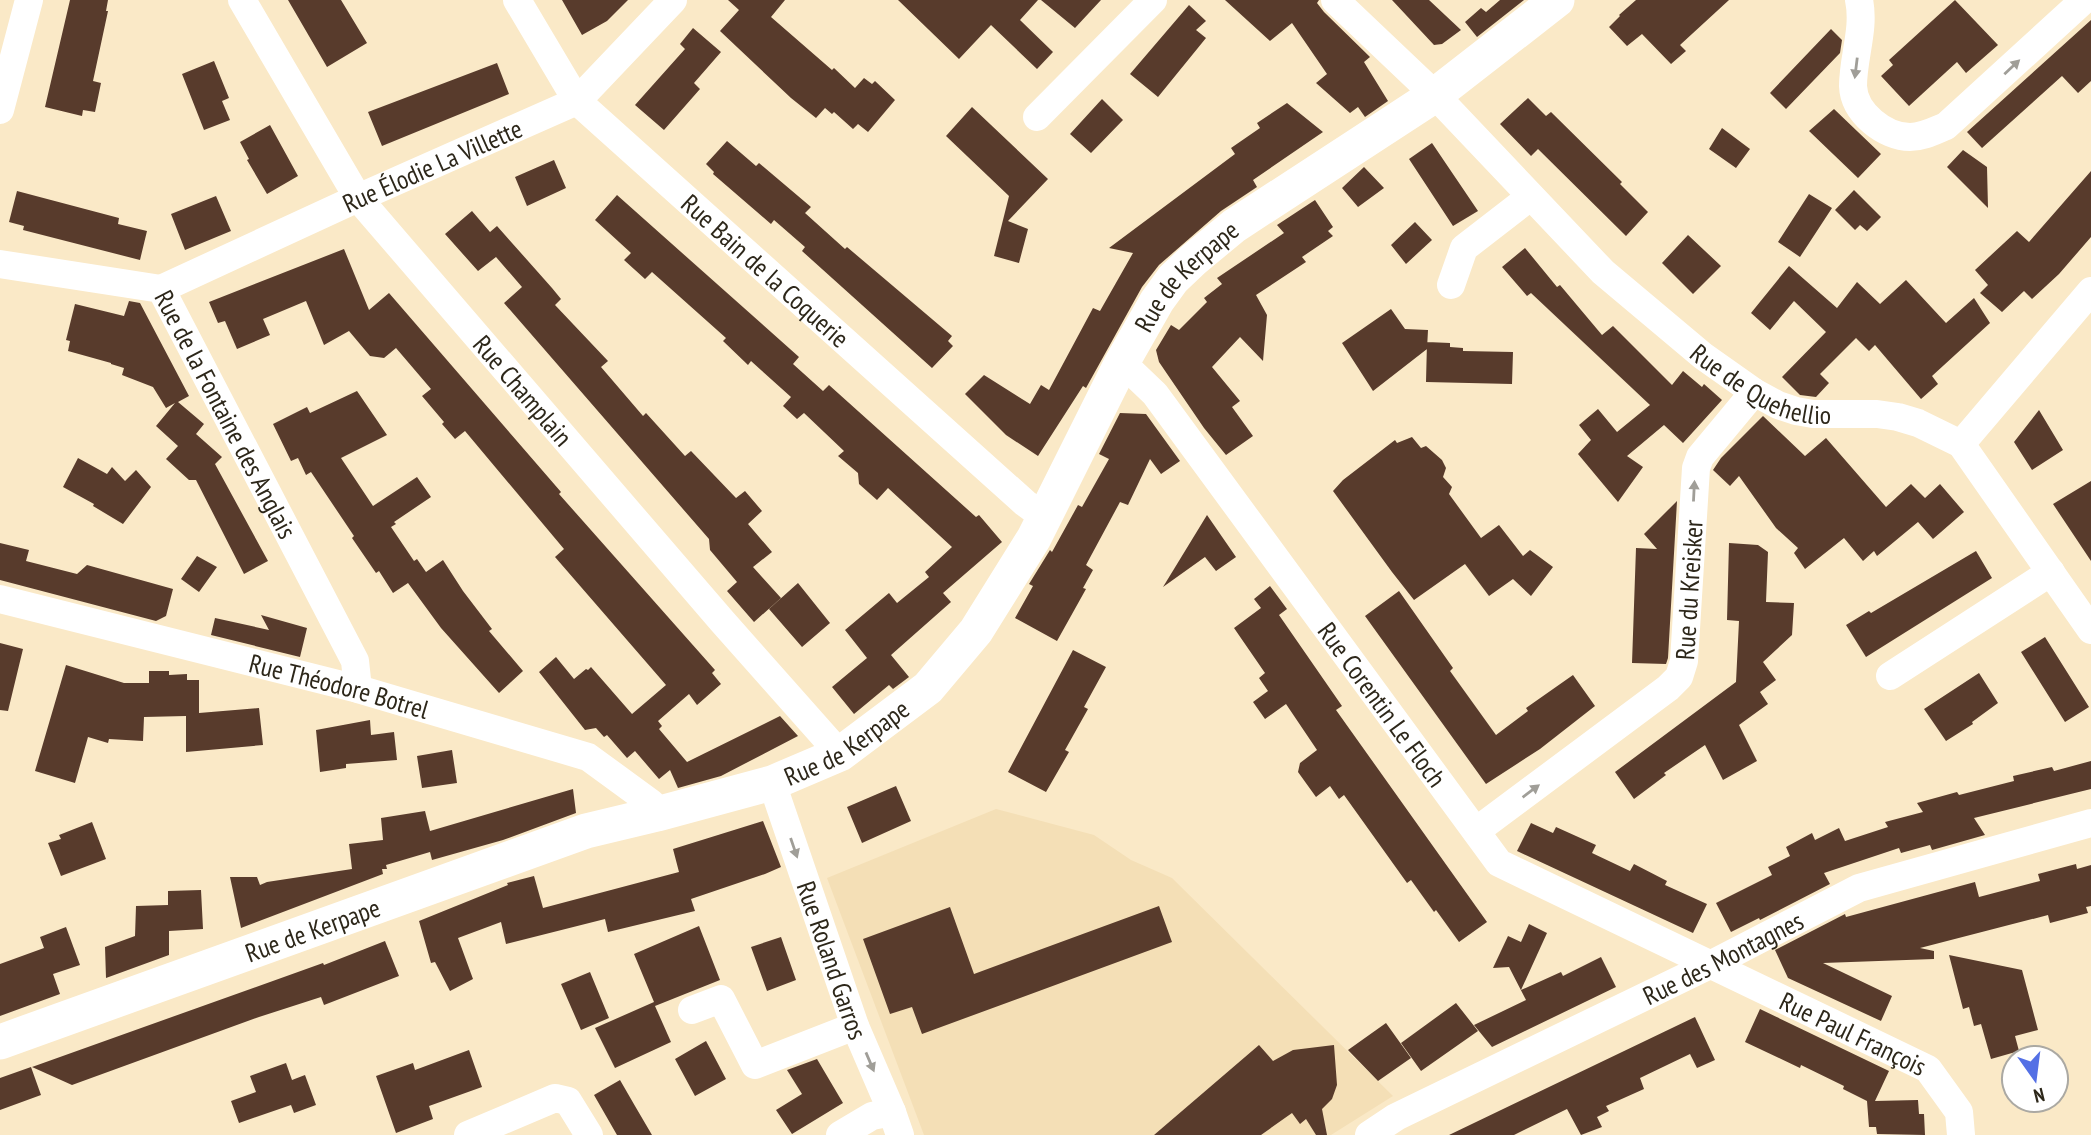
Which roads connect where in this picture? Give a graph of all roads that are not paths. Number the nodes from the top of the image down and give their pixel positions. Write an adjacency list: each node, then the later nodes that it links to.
1 (29, 0): 12 (street)
2 (242, 0): 15 (street, Rue Champlain)
3 (517, 0): 11 (street, Rue Bain de la Coquerie)
4 (673, 0): 11 (street, Rue Élodie La Villette)
5 (1153, 0): 13 (street)
6 (1335, 0): 10 (street, Rue de Quehellio)
7 (1557, 0): 10 (street, Rue de Kerpape)
8 (1859, 0): 9 (street, one-way to 9)
9 (2084, 0)
10 (1435, 95): 14 (street, Rue de Quehellio); 20 (street, Rue de Kerpape)
11 (577, 101): 15 (street, Rue Élodie La Villette); 23 (street, Rue Bain de la Coquerie)
12 (0, 110)
13 (1037, 117)
14 (1530, 197): 17 (street); 21 (street, Rue de Quehellio)
15 (358, 198): 18 (street, Rue Élodie La Villette); 29 (street, Rue Champlain)
16 (0, 264): 18 (street, Rue de la Fontaine des Anglais)
17 (1451, 285)
18 (161, 289): 28 (street, Rue de la Fontaine des Anglais)
19 (2091, 291): 22 (street)
20 (1120, 366): 23 (street, Rue de Kerpape); 33 (street, Rue Corentin Le Floch)
21 (1754, 392): 22 (street, Rue de Quehellio); 33 (street, Rue du Kreisker, one-way to 21)
22 (1961, 444): 24 (street, Rue de Quehellio)
23 (1044, 517): 29 (street, Rue de Kerpape)
24 (2051, 572): 26 (street, Rue de Quehellio); 27 (street)
25 (0, 599): 28 (street, Rue Théodore Botrel)
26 (2091, 630)
27 (1890, 676)
28 (358, 689): 31 (street, Rue Théodore Botrel)
29 (840, 754): 30 (street, Rue de Kerpape)
30 (772, 783): 31 (street, Rue de Kerpape); 36 (street, Rue Roland Garros, one-way to 36)
31 (657, 814): 37 (street, Rue de Kerpape)
32 (2091, 823): 34 (street, Rue des Montagnes)
33 (1476, 831): 34 (street, Rue Corentin Le Floch)
34 (1710, 965): 42 (street, Rue des Montagnes); 43 (street, Rue Paul François)
35 (692, 1010): 36 (street)
36 (855, 1026): 38 (street, Rue Roland Garros, one-way to 38)
37 (0, 1042)
38 (896, 1123): 41 (street)
39 (468, 1135): 40 (street)
40 (589, 1135)
41 (840, 1135)
42 (1369, 1135)
43 (1961, 1135)

